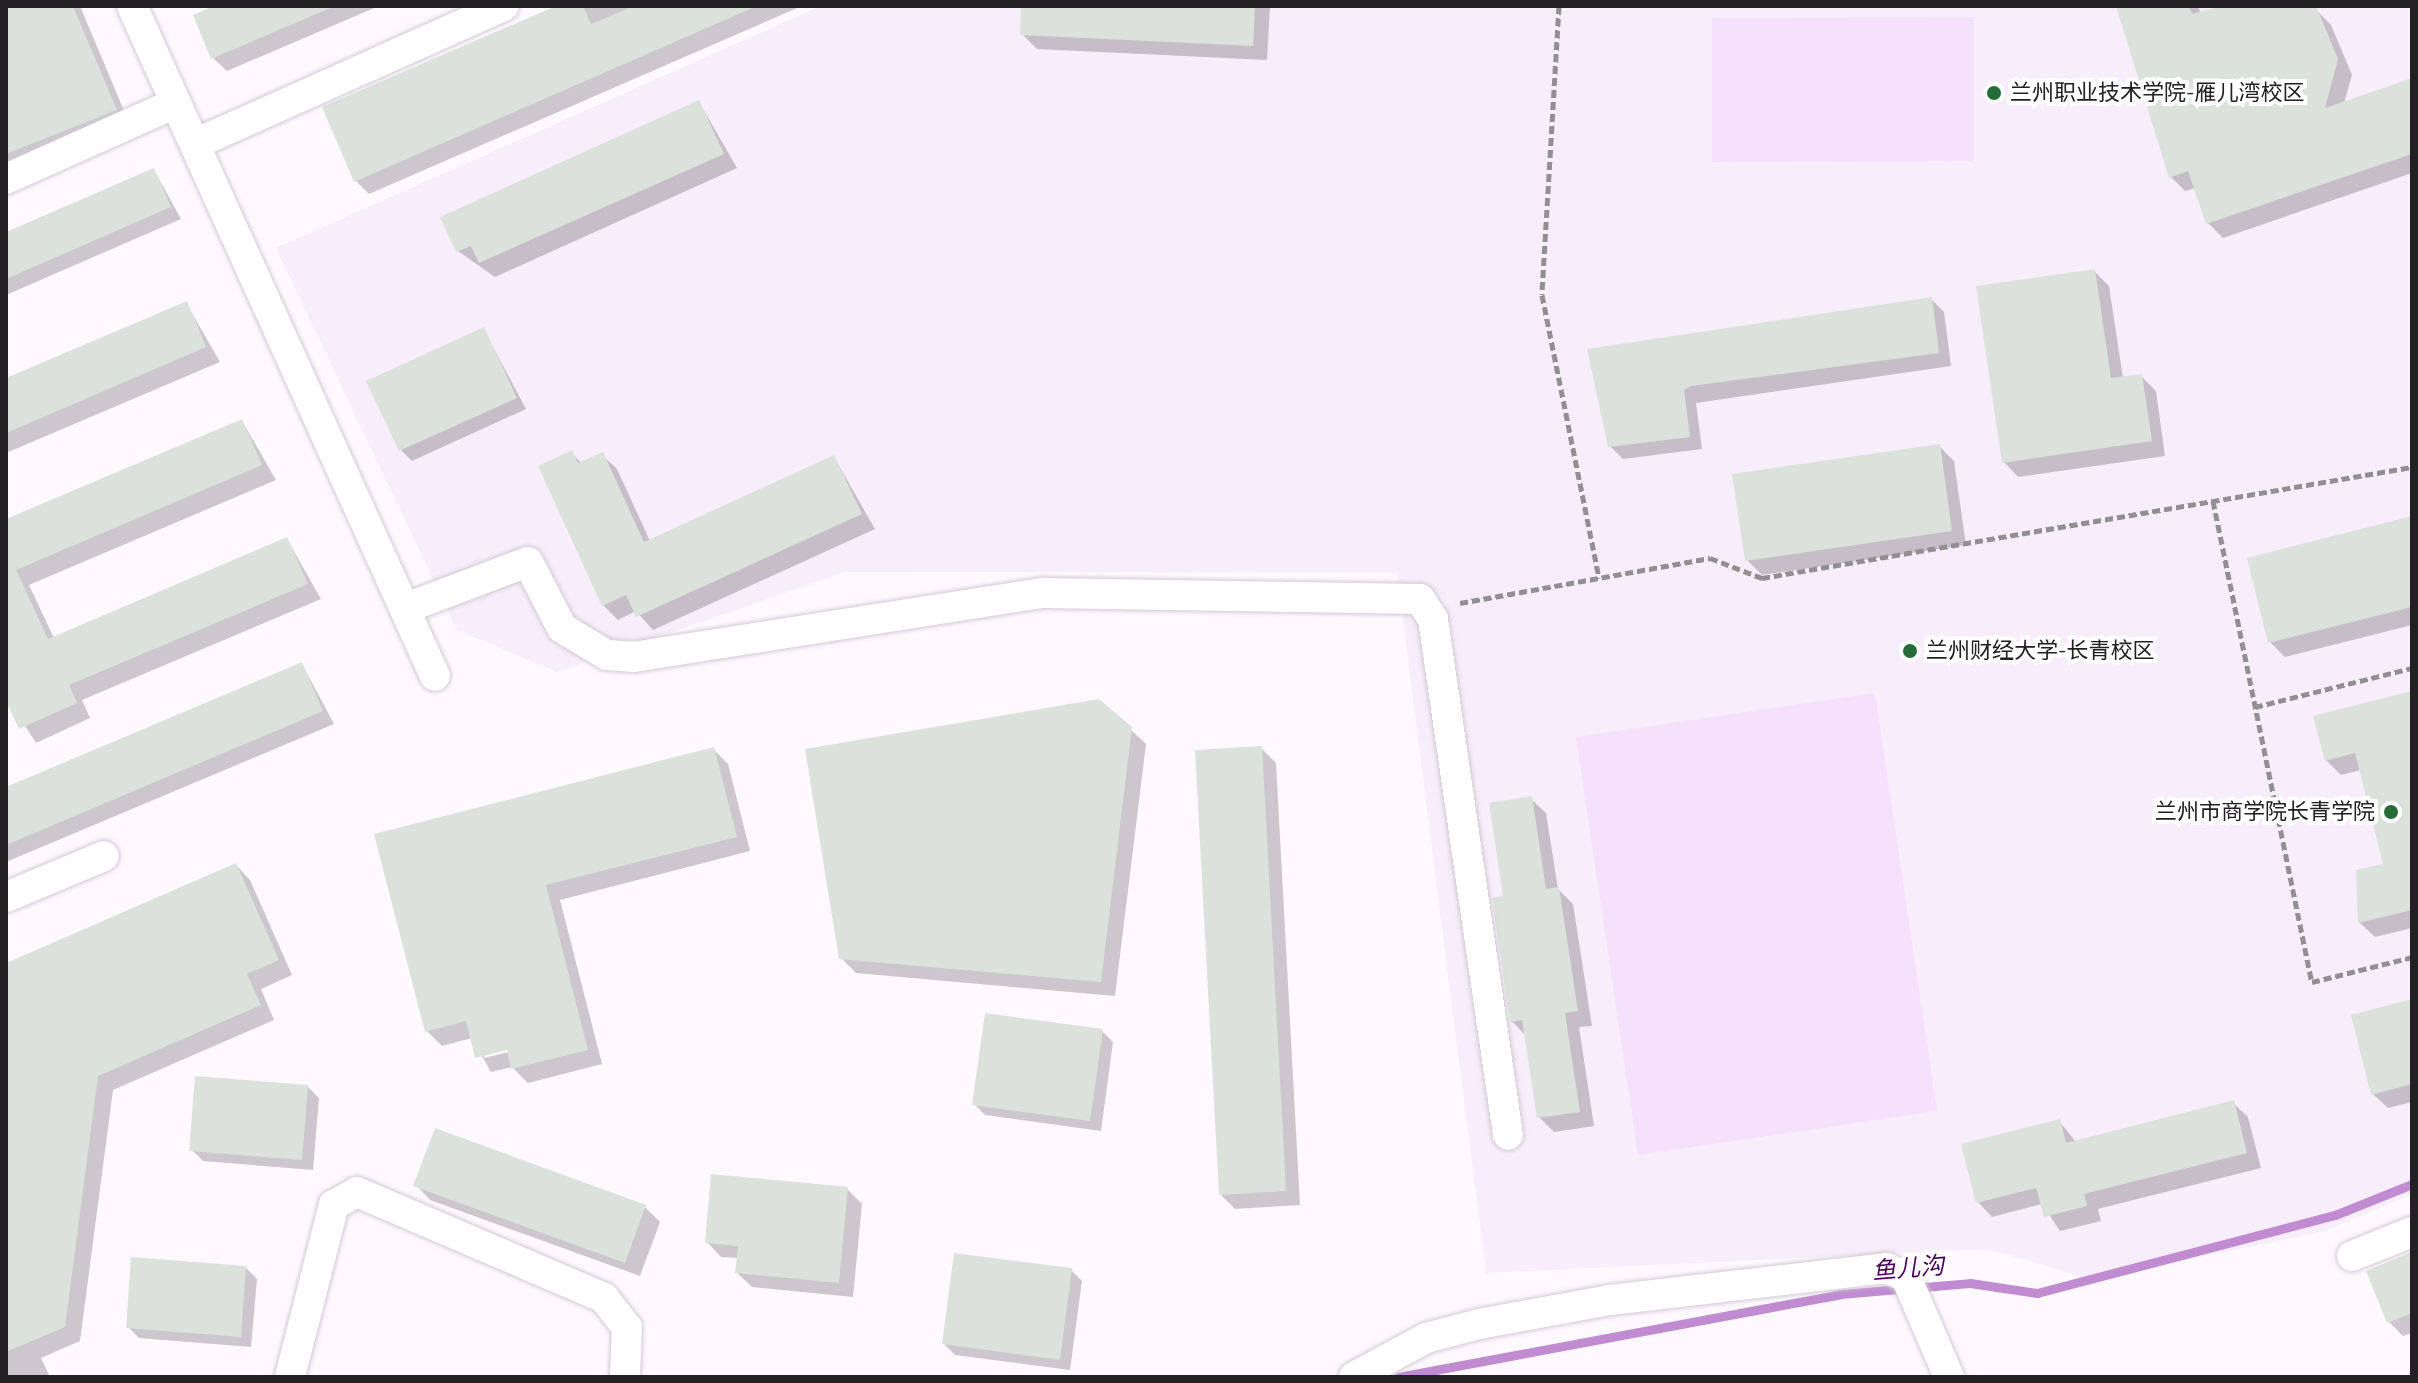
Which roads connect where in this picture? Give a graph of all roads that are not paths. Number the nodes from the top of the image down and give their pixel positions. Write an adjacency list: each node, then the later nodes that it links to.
1 (132, 6): 3 (street)
2 (504, 6): 4 (street)
3 (176, 103): 4 (street); 5 (street)
4 (195, 144): 6 (street)
5 (6, 179)
6 (406, 608): 7 (street); 10 (street)
7 (435, 676)
8 (104, 856): 9 (street)
9 (6, 897)
10 (1508, 1135)
11 (2412, 1232): 12 (street)
12 (2352, 1256)
13 (290, 1377): 14 (street)
14 (625, 1377)
15 (1354, 1377): 16 (street)
16 (1949, 1377)

